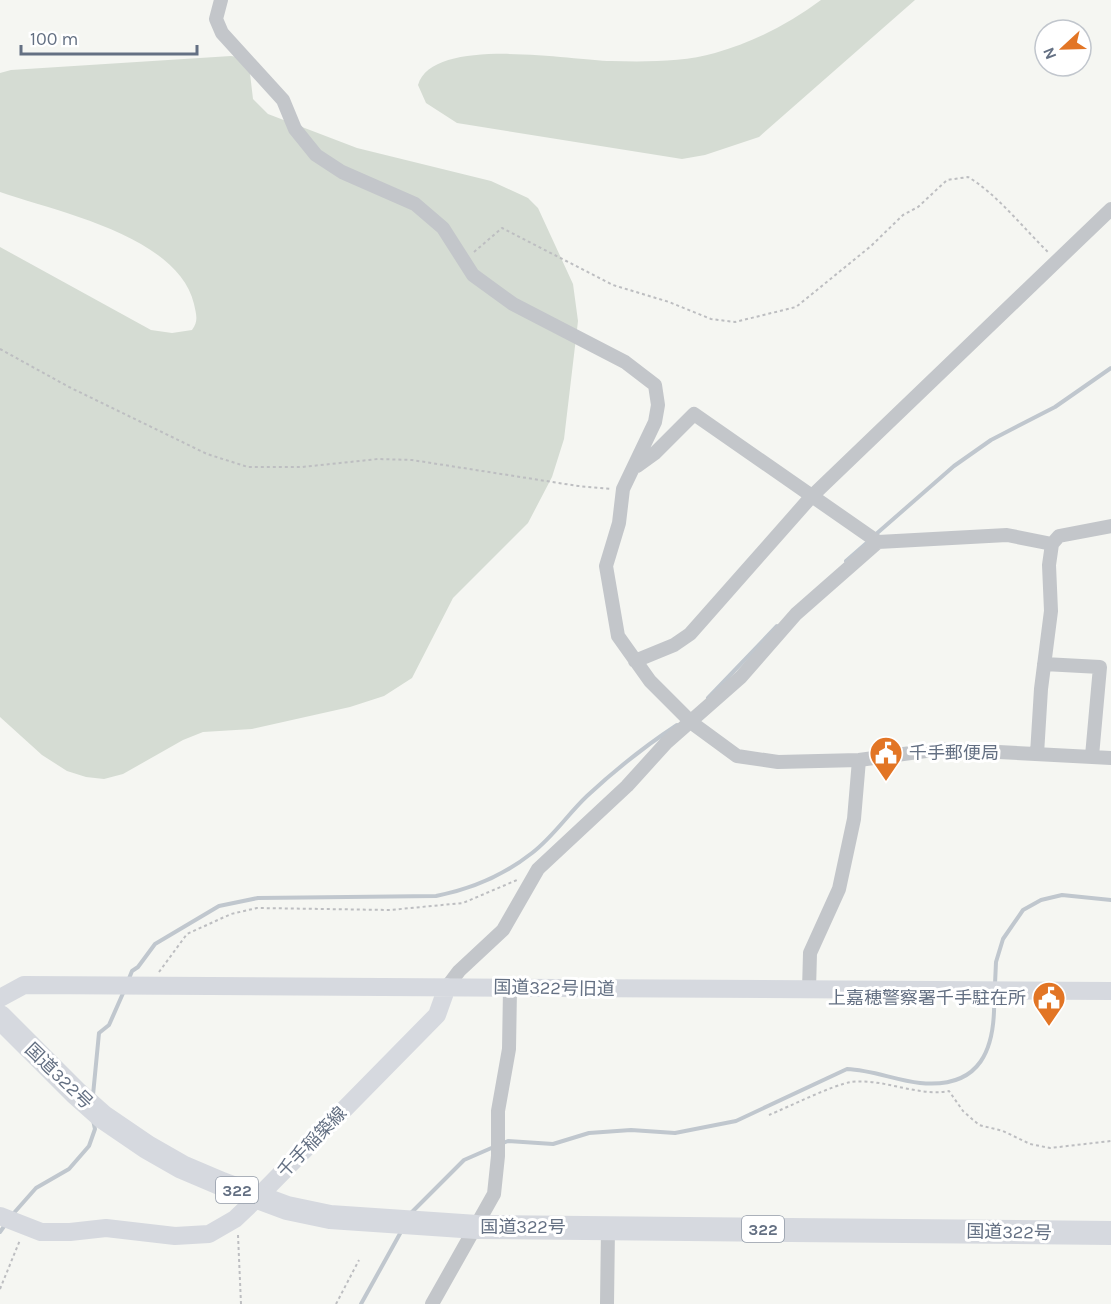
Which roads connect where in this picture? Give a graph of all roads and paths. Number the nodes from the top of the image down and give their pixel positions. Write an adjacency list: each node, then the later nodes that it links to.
1 (221, 0): 3 (street)
2 (1111, 209): 4 (street)
3 (465, 260): 4 (path); 6 (street)
4 (1057, 260): 8 (street)
5 (0, 349): 7 (path)
6 (636, 467): 7 (street); 8 (street)
7 (623, 489): 12 (street)
8 (811, 498): 10 (street); 12 (street)
9 (1111, 526): 11 (street)
10 (878, 542): 11 (street); 14 (street)
11 (1053, 544): 13 (street)
12 (635, 661): 14 (street)
13 (1044, 664): 15 (street); 16 (street)
14 (692, 723): 18 (street); 19 (street)
15 (1037, 754): 16 (street); 18 (street)
16 (1092, 756): 17 (street)
17 (1111, 758)
18 (859, 760): 23 (street)
19 (538, 869): 20 (path); 21 (street)
20 (155, 985): 21 (street, 国道322号旧道); 25 (street, 国道322号旧道)
21 (447, 987): 22 (street, 国道322号旧道); 29 (street, 千手稲築線)
22 (510, 988): 23 (street, 国道322号旧道); 33 (street)
23 (808, 990): 24 (street, 国道322号旧道)
24 (1111, 991)
25 (0, 998)
26 (0, 1017): 29 (highway, 国道322号 / 322)
27 (769, 1115): 28 (path)
28 (1111, 1141)
29 (257, 1198): 31 (street, 千手稲築線); 33 (highway, 国道322号 / 322)
30 (0, 1216): 32 (street, 千手稲築線)
31 (233, 1220): 32 (street, 千手稲築線); 38 (path)
32 (25, 1226): 37 (path)
33 (477, 1227): 34 (highway, 国道322号 / 322); 40 (street)
34 (608, 1228): 35 (highway, 国道322号 / 322); 41 (street)
35 (1111, 1233)
36 (359, 1260): 39 (path)
37 (0, 1289)
38 (241, 1304)
39 (336, 1304)
40 (432, 1304)
41 (607, 1304)

